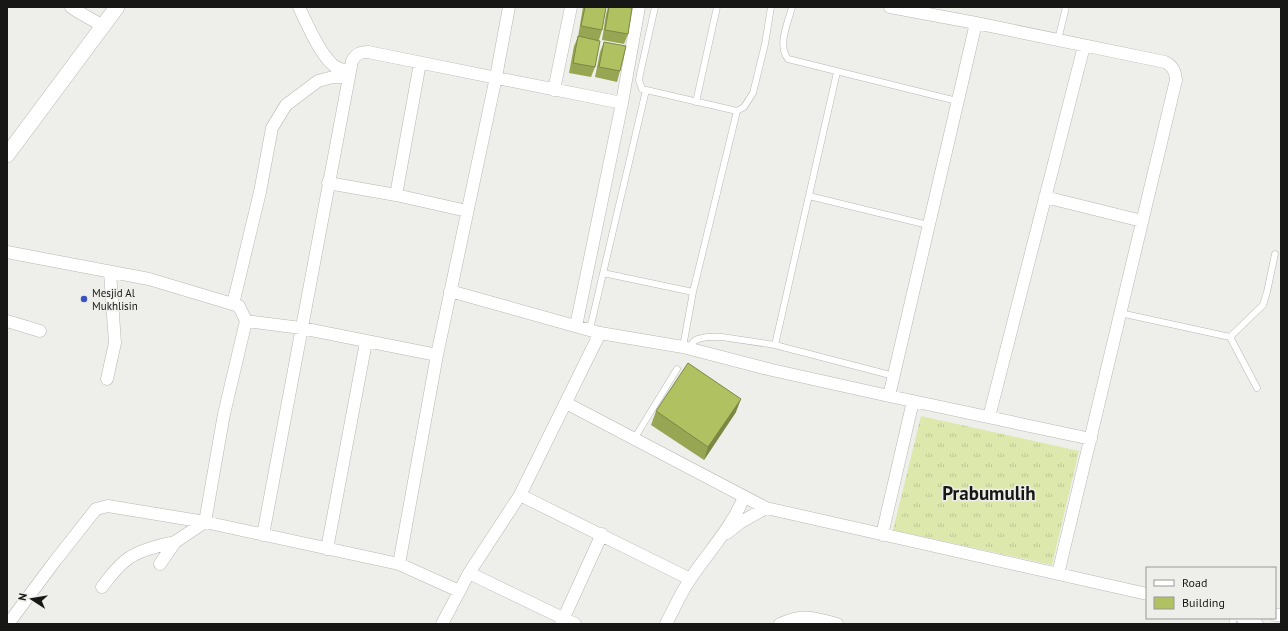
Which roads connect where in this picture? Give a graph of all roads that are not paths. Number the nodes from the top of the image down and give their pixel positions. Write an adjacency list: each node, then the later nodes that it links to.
1 (71, 7): 14 (street)
2 (117, 7): 14 (street)
3 (299, 7): 19 (street)
4 (509, 7): 20 (street)
5 (571, 7): 21 (street)
6 (639, 7): 25 (street)
7 (655, 7): 22 (lane)
8 (717, 7): 24 (lane)
9 (771, 7): 26 (lane)
10 (792, 7): 18 (lane)
11 (890, 7): 13 (street)
12 (1066, 7): 15 (lane)
13 (976, 22): 15 (street); 23 (street)
14 (103, 26): 27 (street)
15 (1058, 40): 16 (street)
16 (1084, 46): 31 (street); 33 (street)
17 (420, 63): 19 (street); 20 (street); 29 (street)
18 (837, 72): 23 (lane); 30 (lane)
19 (350, 74): 28 (street); 41 (street)
20 (496, 77): 21 (street); 32 (street)
21 (554, 90): 25 (street)
22 (646, 90): 24 (lane); 38 (lane)
23 (957, 101): 34 (street)
24 (696, 102): 26 (lane)
25 (622, 103): 45 (street)
26 (737, 111): 40 (lane)
27 (7, 155)
28 (328, 183): 29 (street); 46 (street)
29 (396, 195): 32 (street)
30 (809, 196): 34 (lane); 51 (lane)
31 (1045, 197): 33 (street); 61 (street)
32 (467, 211): 39 (street)
33 (1142, 221): 42 (street)
34 (928, 225): 55 (street)
35 (7, 252): 37 (street)
36 (1275, 254): 49 (lane)
37 (110, 272): 41 (street); 56 (street)
38 (603, 273): 40 (lane); 48 (lane)
39 (450, 291): 45 (street); 53 (street)
40 (693, 292): 52 (lane)
41 (233, 304): 44 (street)
42 (1120, 314): 49 (lane); 63 (street)
43 (7, 321): 47 (street)
44 (246, 321): 46 (street); 67 (street)
45 (576, 326): 48 (street)
46 (301, 328): 50 (street); 70 (street)
47 (40, 331)
48 (595, 331): 52 (street); 60 (street)
49 (1230, 337): 57 (lane)
50 (366, 342): 53 (street); 73 (street)
51 (775, 345): 52 (lane); 55 (lane)
52 (686, 348): 58 (street)
53 (437, 355): 75 (street)
54 (676, 369): 62 (lane)
55 (894, 376): 58 (street)
56 (107, 379)
57 (1257, 388)
58 (889, 396): 59 (street)
59 (913, 401): 61 (street); 69 (street)
60 (566, 403): 62 (street); 64 (street)
61 (989, 417): 63 (street)
62 (634, 439): 65 (street)
63 (1091, 439): 77 (street)
64 (520, 495): 68 (street); 76 (street)
65 (744, 497): 66 (street); 71 (street)
66 (766, 508): 69 (street); 71 (street)
67 (205, 522): 70 (street); 72 (street); 84 (street)
68 (602, 534): 78 (street); 83 (street)
69 (882, 535): 77 (street)
70 (264, 536): 73 (street)
71 (720, 538): 78 (street)
72 (175, 542): 74 (street); 79 (street)
73 (327, 549): 75 (street)
74 (160, 564)
75 (399, 564): 80 (street)
76 (469, 573): 80 (street); 83 (street)
77 (1058, 574): 81 (street)
78 (690, 579): 86 (street)
79 (102, 587)
80 (459, 591): 85 (street)
81 (1146, 594)
82 (1243, 619): 89 (street)
83 (567, 622)
84 (8, 624)
85 (442, 624)
86 (666, 624)
87 (780, 624): 88 (street)
88 (838, 624)
89 (1257, 624)

